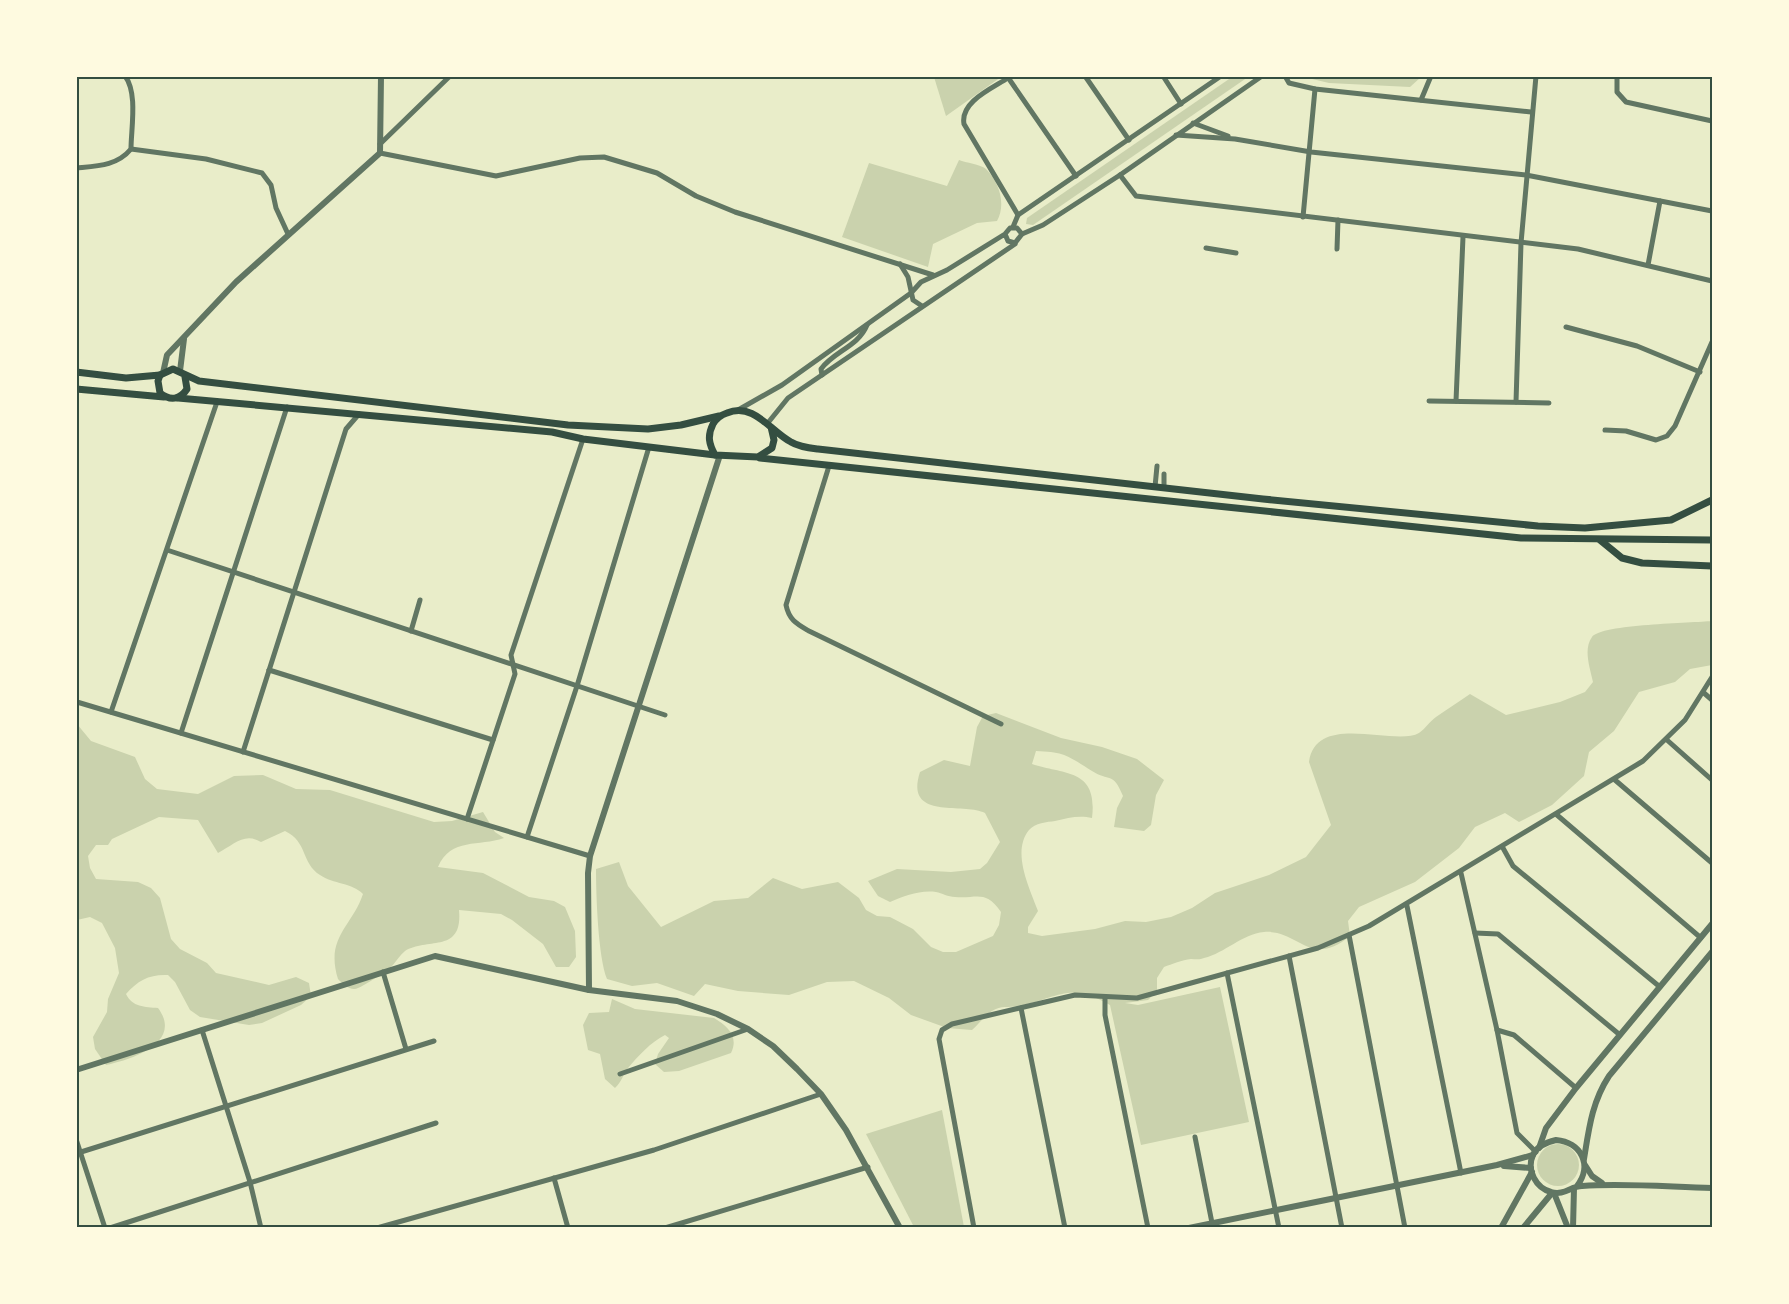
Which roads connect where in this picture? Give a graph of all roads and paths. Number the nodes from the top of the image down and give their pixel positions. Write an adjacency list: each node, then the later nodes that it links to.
1 (125, 76): 23 (street)
2 (381, 76): 22 (street)
3 (450, 76): 22 (street)
4 (1085, 76): 21 (street)
5 (1163, 76): 15 (street)
6 (1221, 76): 15 (street)
7 (1262, 76): 18 (street)
8 (1286, 76): 13 (street)
9 (1431, 76): 14 (street)
10 (1536, 76): 16 (street)
11 (1617, 76): 17 (street)
12 (1007, 77): 29 (street); 32 (street)
13 (1315, 89): 14 (street); 24 (street)
14 (1421, 100): 16 (street)
15 (1181, 104): 21 (street)
16 (1531, 111): 28 (street)
17 (1713, 121)
18 (1193, 123): 19 (street); 20 (street)
19 (1176, 135): 20 (street); 27 (street)
20 (1235, 139): 24 (street)
21 (1129, 140): 29 (street)
22 (380, 144): 25 (street)
23 (131, 149): 26 (street); 36 (street)
24 (1311, 152): 28 (street); 33 (street)
25 (380, 153): 36 (street); 45 (street)
26 (76, 168)
27 (1120, 175): 33 (street); 38 (street)
28 (1526, 175): 30 (street); 41 (street)
29 (1076, 176): 32 (street)
30 (1660, 201): 31 (street); 46 (street)
31 (1713, 211)
32 (1018, 215): 35 (street)
33 (1303, 217): 34 (street)
34 (1338, 220): 39 (street); 43 (street)
35 (1013, 227): 37 (street); 38 (street)
36 (288, 234): 53 (street)
37 (1005, 234): 40 (street); 47 (street)
38 (1022, 234): 40 (street)
39 (1463, 237): 41 (street); 64 (street)
40 (1015, 243): 50 (street)
41 (1521, 243): 46 (street); 66 (street)
42 (1206, 248): 44 (street)
43 (1336, 249)
44 (1236, 253)
45 (900, 264): 47 (street); 49 (street)
46 (1648, 265): 48 (street)
47 (933, 275): 49 (street)
48 (1713, 281)
49 (910, 292): 50 (street); 51 (street)
50 (922, 306): 59 (street)
51 (867, 324): 59 (street); 69 (street)
52 (1566, 327): 56 (street)
53 (183, 339): 57 (street); 58 (street)
54 (1713, 342): 56 (street)
55 (76, 372): 57 (main road)
56 (1700, 372): 73 (street)
57 (161, 374): 58 (main road); 61 (main road)
58 (183, 374): 62 (main road); 71 (main road)
59 (822, 375): 72 (street)
60 (76, 388): 61 (main road)
61 (165, 397): 62 (main road)
62 (178, 398): 65 (main road)
63 (1429, 401): 64 (street)
64 (1456, 401): 66 (street)
65 (217, 402): 68 (main road); 86 (street)
66 (1516, 402): 67 (street)
67 (1549, 403)
68 (287, 407): 70 (main road); 88 (street)
69 (738, 410): 71 (main road); 72 (main road)
70 (359, 414): 74 (main road); 89 (street)
71 (722, 415): 76 (main road)
72 (769, 425): 77 (main road); 81 (main road)
73 (1605, 430)
74 (583, 439): 75 (main road); 92 (street)
75 (649, 447): 76 (main road); 95 (street)
76 (717, 455): 77 (main road); 99 (street)
77 (758, 457): 78 (main road)
78 (830, 466): 84 (main road); 102 (street)
79 (1157, 466): 81 (street)
80 (1164, 474): 82 (street)
81 (1155, 487): 82 (main road)
82 (1164, 488): 83 (main road)
83 (1713, 500)
84 (1600, 540): 85 (main road); 87 (main road)
85 (1713, 540)
86 (166, 549): 88 (street); 100 (street)
87 (1713, 566)
88 (234, 572): 89 (street); 103 (street)
89 (294, 592): 91 (street); 93 (street)
90 (420, 600): 91 (street)
91 (411, 631): 92 (street)
92 (513, 664): 95 (street); 104 (street)
93 (269, 670): 104 (street); 106 (street)
94 (1713, 677): 96 (street)
95 (577, 686): 99 (street); 111 (street)
96 (1704, 693): 97 (street); 105 (street)
97 (1713, 700)
98 (77, 702): 100 (street)
99 (639, 706): 101 (street); 113 (street)
100 (111, 712): 103 (street)
101 (665, 715)
102 (1001, 724)
103 (181, 733): 106 (street)
104 (493, 740): 110 (street)
105 (1667, 740): 107 (street); 108 (street)
106 (243, 752): 110 (street)
107 (1615, 780): 109 (street); 114 (street)
108 (1713, 780)
109 (1557, 815): 112 (street); 120 (street)
110 (467, 819): 111 (street)
111 (527, 837): 113 (street)
112 (1503, 848): 115 (street); 125 (street)
113 (590, 856): 126 (street)
114 (1713, 863)
115 (1461, 873): 116 (street); 118 (street)
116 (1407, 906): 119 (street); 149 (street)
117 (1713, 924): 120 (street)
118 (1475, 933): 131 (street); 132 (street)
119 (1349, 935): 122 (street); 153 (street)
120 (1701, 938): 125 (street)
121 (1713, 952): 145 (street)
122 (1289, 956): 124 (street); 157 (street)
123 (383, 972): 126 (street); 130 (street); 134 (street)
124 (1227, 973): 127 (street); 158 (street)
125 (1660, 987): 132 (street)
126 (589, 990): 129 (street)
127 (1105, 997): 128 (street); 169 (street)
128 (1021, 1008): 167 (street); 168 (street)
129 (748, 1029): 136 (street); 138 (street)
130 (202, 1030): 135 (street); 139 (street)
131 (1497, 1030): 137 (street); 144 (street)
132 (1620, 1035): 137 (street)
133 (434, 1041): 134 (street)
134 (406, 1049): 139 (street)
135 (76, 1070)
136 (621, 1074)
137 (1576, 1088): 144 (street)
138 (821, 1094): 147 (street); 150 (street)
139 (226, 1105): 143 (street); 151 (street)
140 (436, 1123): 151 (street)
141 (1195, 1137): 159 (street)
142 (76, 1139): 143 (street)
143 (81, 1152): 160 (street)
144 (1536, 1152): 145 (street); 146 (street); 148 (street)
145 (1585, 1162): 152 (street); 154 (street)
146 (1497, 1166): 148 (street); 149 (street)
147 (868, 1167): 165 (street); 166 (street)
148 (1532, 1170): 156 (street); 174 (street)
149 (1461, 1173): 153 (street)
150 (554, 1178): 163 (street); 164 (street)
151 (250, 1182): 161 (street); 162 (street)
152 (1606, 1184): 154 (street); 155 (street)
153 (1397, 1186): 157 (street); 173 (street)
154 (1576, 1187): 156 (street); 177 (street)
155 (1713, 1188)
156 (1553, 1193): 175 (street); 176 (street)
157 (1337, 1198): 158 (street); 172 (street)
158 (1275, 1210): 159 (street); 171 (street)
159 (1213, 1225): 170 (street)
160 (105, 1227)
161 (110, 1227)
162 (261, 1227)
163 (377, 1227)
164 (568, 1227)
165 (664, 1227)
166 (900, 1227)
167 (974, 1227)
168 (1065, 1227)
169 (1148, 1227)
170 (1189, 1227)
171 (1279, 1227)
172 (1342, 1227)
173 (1405, 1227)
174 (1501, 1227)
175 (1523, 1227)
176 (1568, 1227)
177 (1573, 1227)

